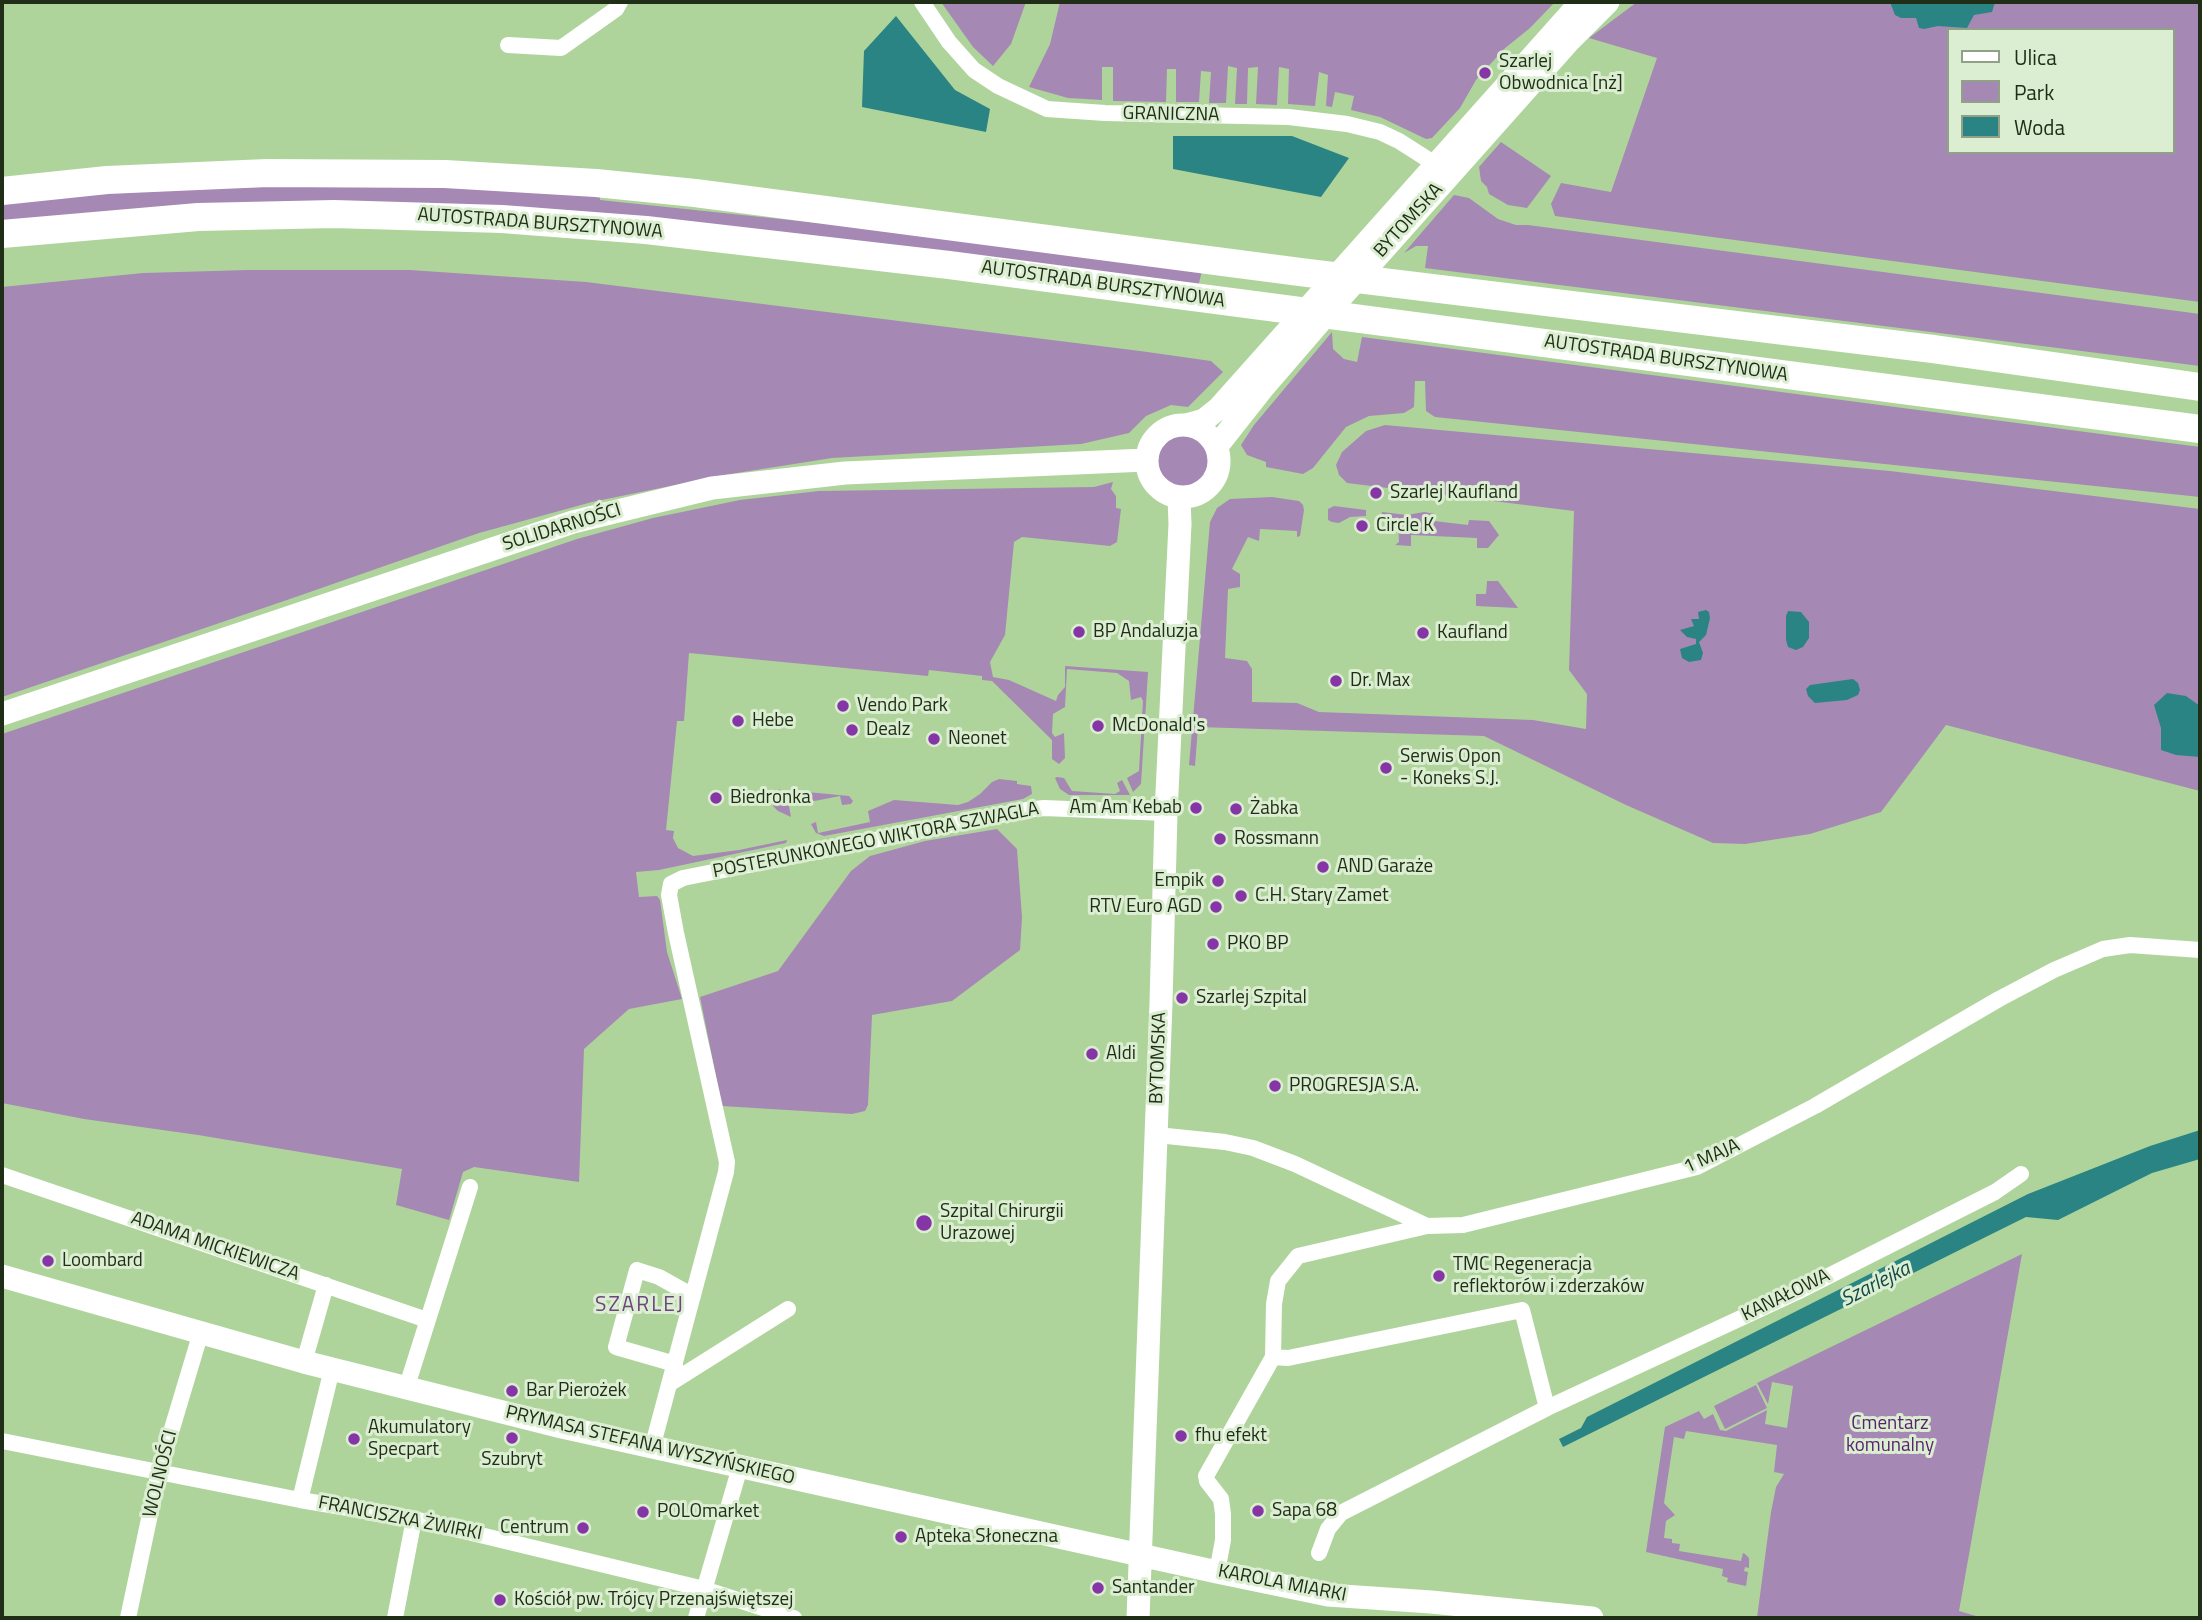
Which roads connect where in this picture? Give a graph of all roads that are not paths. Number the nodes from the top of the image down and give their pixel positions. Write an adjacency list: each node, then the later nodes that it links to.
1 (620, 2): 5 (street)
2 (922, 2): 6 (street, GRANICZNA)
3 (1581, 2): 6 (street, BYTOMSKA)
4 (1608, 2): 6 (street, BYTOMSKA)
5 (508, 45)
6 (1443, 169): 10 (street, BYTOMSKA); 12 (street, BYTOMSKA)
7 (2, 191): 9 (highway, AUTOSTRADA BURSZTYNOWA)
8 (2, 234): 11 (highway, AUTOSTRADA BURSZTYNOWA)
9 (2200, 387)
10 (1186, 425): 12 (street); 13 (street)
11 (2200, 429)
12 (1217, 446): 14 (street)
13 (1146, 460): 14 (street); 15 (street, SOLIDARNOŚCI)
14 (1179, 498): 16 (street, BYTOMSKA)
15 (2, 714)
16 (1166, 813): 18 (street, BYTOMSKA); 25 (street, POSTERUNKOWEGO WIKTORA SZWAGLA)
17 (2200, 950): 22 (street, 1 MAJA)
18 (1157, 1136): 22 (street, 1 MAJA); 43 (street, BYTOMSKA)
19 (2021, 1174): 35 (street, KANAŁOWA)
20 (2, 1175): 24 (street, ADAMA MICKIEWICZA)
21 (470, 1187): 27 (street)
22 (1427, 1226): 29 (street)
23 (2, 1276): 28 (street, PRYMASA STEFANA WYSZYŃSKIEGO)
24 (326, 1285): 27 (street, ADAMA MICKIEWICZA); 30 (street)
25 (693, 1296): 31 (street); 31 (street)
26 (788, 1309): 33 (street)
27 (428, 1320): 34 (street)
28 (201, 1332): 30 (street, PRYMASA STEFANA WYSZYŃSKIEGO); 39 (street, WOLNOŚCI)
29 (1273, 1357): 35 (street); 44 (street)
30 (303, 1362): 32 (street, PRYMASA STEFANA WYSZYŃSKIEGO)
31 (675, 1364): 33 (street)
32 (332, 1369): 34 (street, PRYMASA STEFANA WYSZYŃSKIEGO); 40 (street)
33 (669, 1384): 37 (street)
34 (406, 1388): 37 (street, PRYMASA STEFANA WYSZYŃSKIEGO)
35 (1547, 1408): 42 (street, KANAŁOWA)
36 (2, 1441): 39 (street, FRANCISZKA ŻWIRKI)
37 (652, 1448): 38 (street, PRYMASA STEFANA WYSZYŃSKIEGO)
38 (740, 1468): 43 (street, PRYMASA STEFANA WYSZYŃSKIEGO); 45 (street)
39 (159, 1472): 40 (street, FRANCISZKA ŻWIRKI); 46 (street, WOLNOŚCI)
40 (300, 1500): 41 (street, FRANCISZKA ŻWIRKI)
41 (414, 1519): 45 (street, FRANCISZKA ŻWIRKI); 47 (street)
42 (1319, 1553)
43 (1140, 1555): 44 (street, KAROLA MIARKI); 50 (street, BYTOMSKA)
44 (1217, 1572): 51 (street, KAROLA MIARKI)
45 (704, 1589): 48 (street); 49 (street, FRANCISZKA ŻWIRKI)
46 (128, 1618)
47 (395, 1618)
48 (696, 1618)
49 (794, 1618)
50 (1138, 1618)
51 (1592, 1618)

